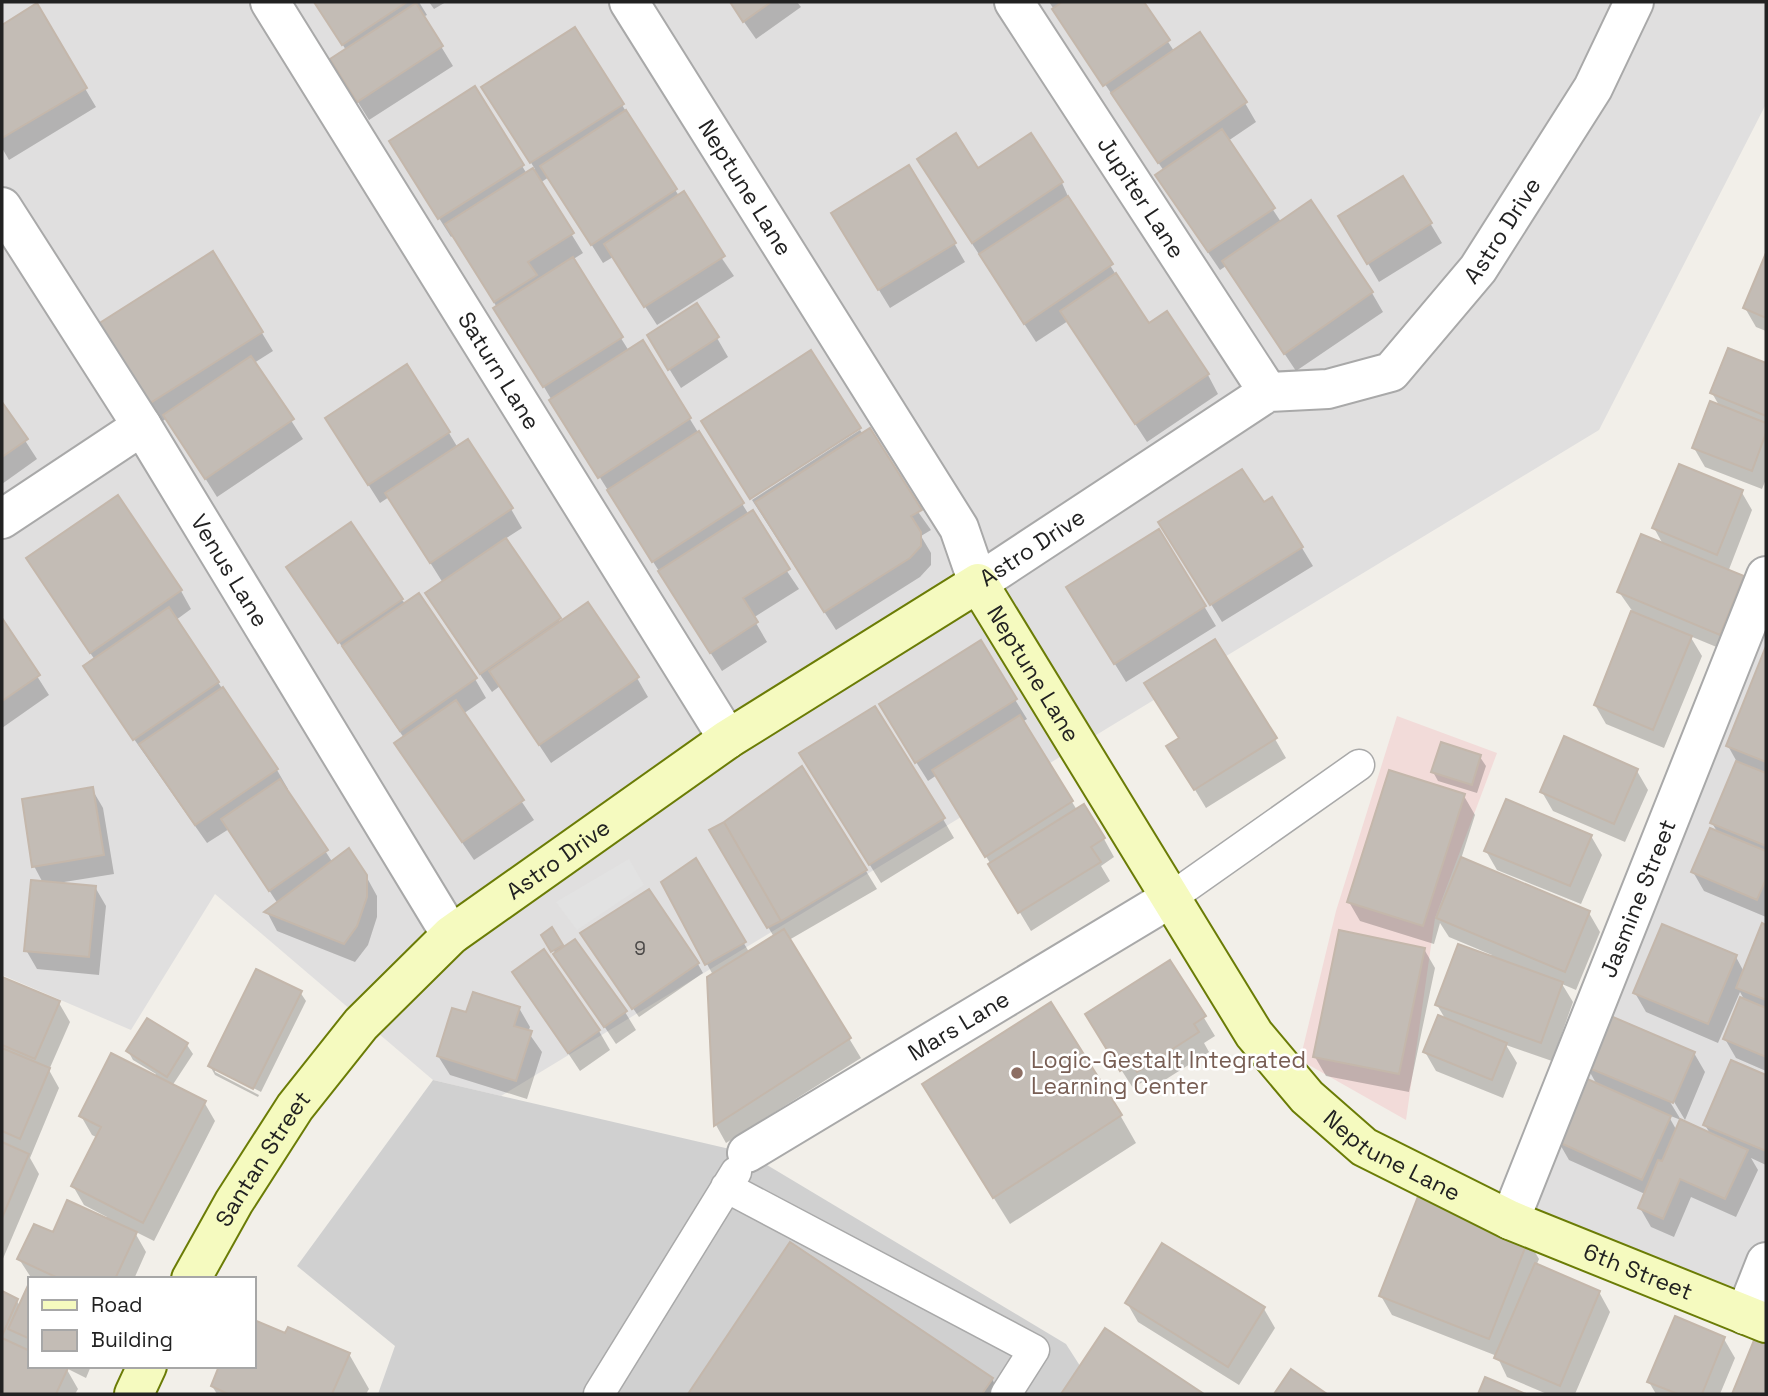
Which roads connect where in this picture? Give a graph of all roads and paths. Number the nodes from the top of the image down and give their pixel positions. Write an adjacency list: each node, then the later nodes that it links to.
1 (270, 2): 11 (street, Saturn Lane)
2 (628, 2): 10 (street, Neptune Lane)
3 (1014, 2): 6 (street, Jupiter Lane)
4 (1634, 2): 6 (street, Astro Drive)
5 (2, 207): 7 (street, Venus Lane)
6 (1268, 392): 10 (street, Astro Drive)
7 (142, 426): 8 (street); 14 (street, Venus Lane)
8 (2, 519)
9 (1766, 576): 18 (street, Jasmine Street)
10 (978, 583): 11 (street, Astro Drive); 13 (street, Neptune Lane)
11 (727, 739): 14 (street, Astro Drive)
12 (1359, 765): 13 (lane)
13 (1169, 899): 16 (street, Mars Lane); 18 (street, Neptune Lane)
14 (452, 935): 15 (street, Astro Drive)
15 (344, 1045): 20 (street, Santan Street)
16 (747, 1153): 17 (lane)
17 (726, 1187): 24 (lane); 25 (lane)
18 (1510, 1220): 21 (street, 6th Street)
19 (1766, 1262): 21 (street)
20 (192, 1277)
21 (1756, 1319)
22 (146, 1368): 23 (street)
23 (134, 1394)
24 (600, 1394)
25 (1006, 1394)

